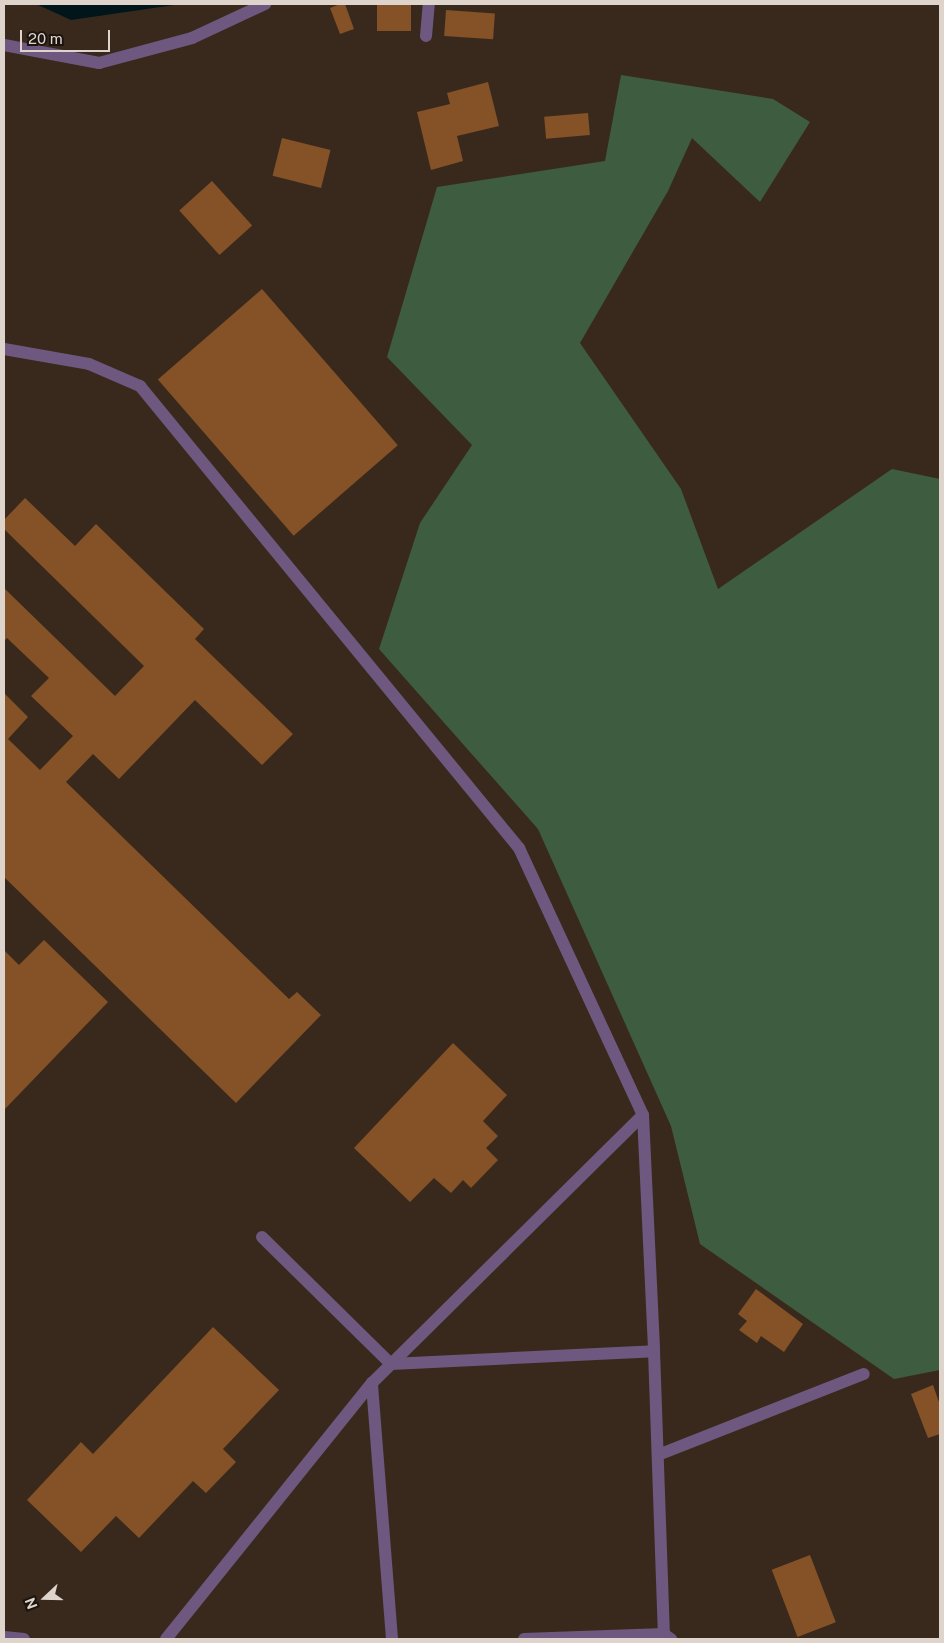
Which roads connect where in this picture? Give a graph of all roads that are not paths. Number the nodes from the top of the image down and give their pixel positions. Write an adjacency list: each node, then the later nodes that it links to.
1 (265, 4): 4 (street)
2 (430, 4): 3 (street)
3 (426, 36)
4 (4, 45)
5 (4, 349): 6 (street)
6 (643, 1115): 8 (street); 9 (street)
7 (262, 1237): 9 (street)
8 (654, 1351): 9 (street); 12 (street)
9 (391, 1364): 11 (street)
10 (864, 1374): 12 (street)
11 (372, 1383): 16 (street); 17 (street)
12 (658, 1456): 13 (street)
13 (668, 1636): 18 (street)
14 (4, 1637): 15 (street)
15 (24, 1639)
16 (166, 1639)
17 (392, 1639)
18 (524, 1639)

